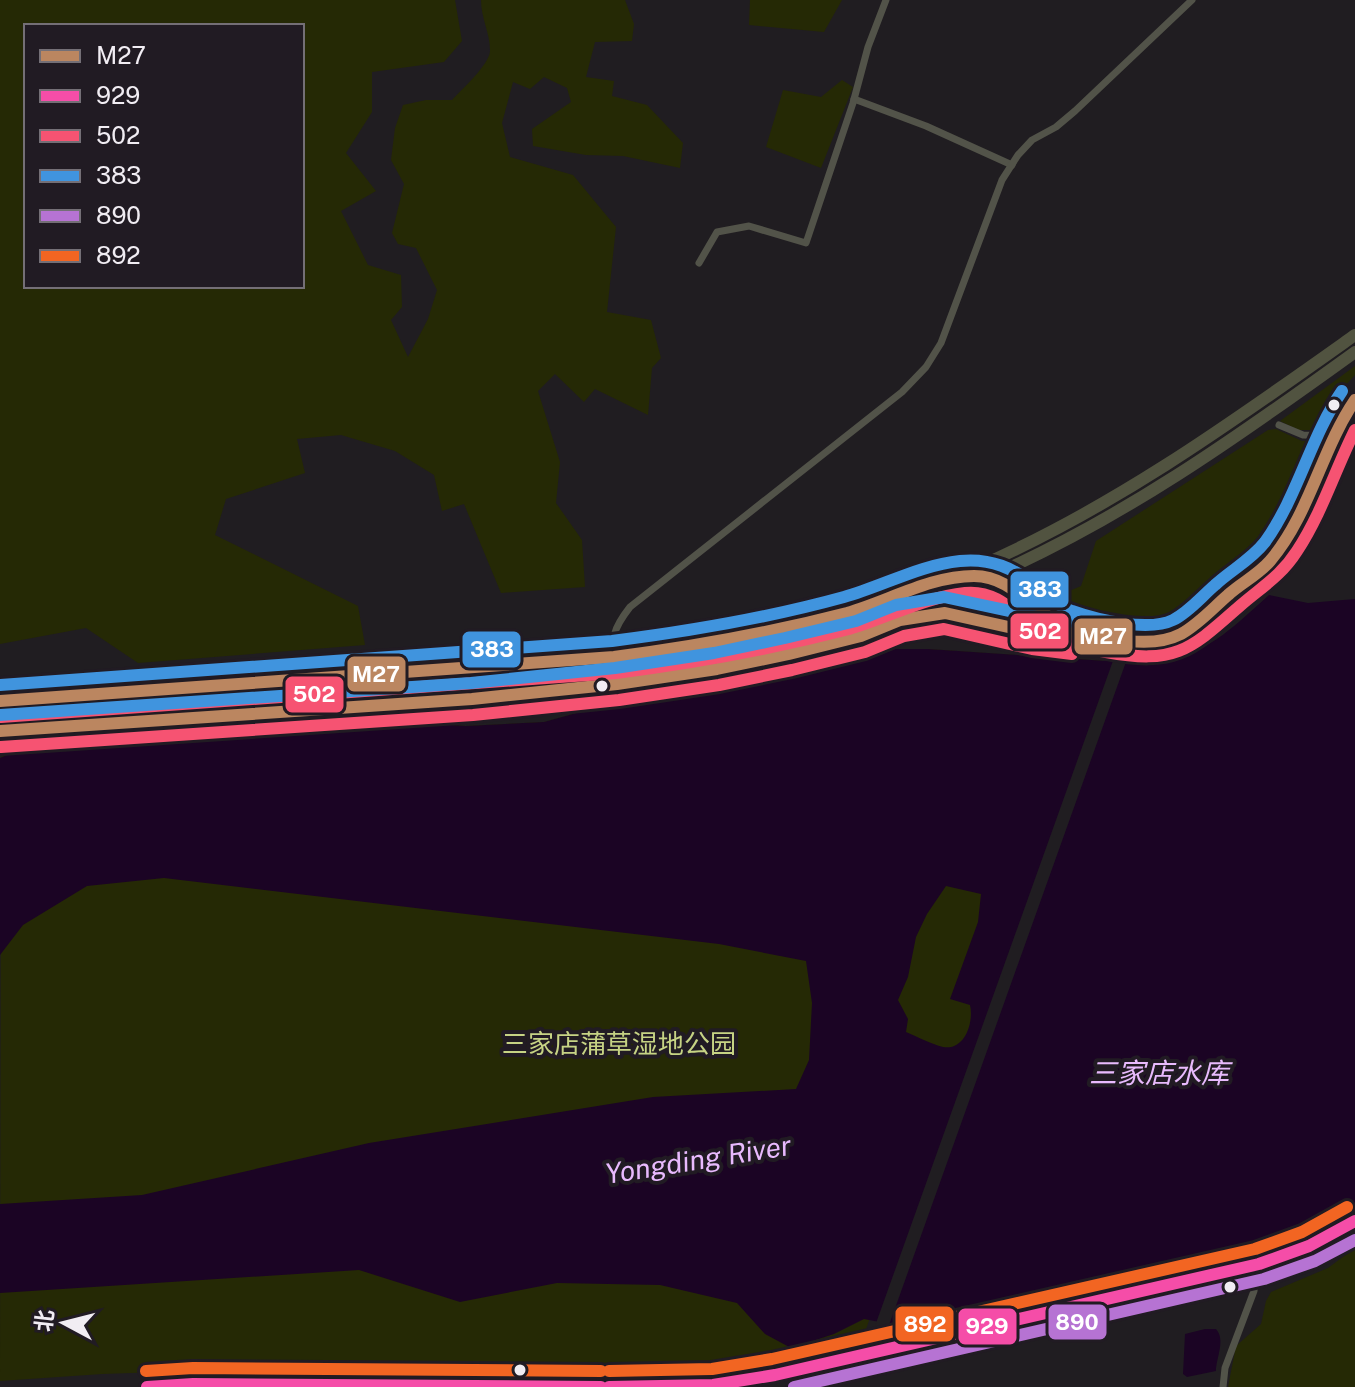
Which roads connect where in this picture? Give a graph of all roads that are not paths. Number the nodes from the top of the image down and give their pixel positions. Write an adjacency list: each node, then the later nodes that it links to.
1 (886, 0): 3 (street)
2 (1192, 0): 4 (street)
3 (854, 99): 4 (street); 5 (street)
4 (1012, 165): 14 (street)
5 (699, 263)
6 (1355, 335): 12 (highway, bridge)
7 (1355, 352): 18 (highway, bridge)
8 (1355, 400): 10 (highway)
9 (1279, 425): 10 (street)
10 (1334, 436): 11 (highway)
11 (1261, 569): 12 (highway); 16 (highway)
12 (926, 587): 13 (highway)
13 (723, 641): 14 (highway); 15 (highway, bridge)
14 (614, 657): 15 (highway); 16 (street)
15 (279, 682): 17 (highway)
16 (617, 684): 19 (highway)
17 (0, 701)
18 (0, 720)
19 (57, 727): 20 (highway); 21 (street)
20 (0, 731)
21 (0, 752)
22 (1355, 1221): 23 (main road)
23 (1299, 1252): 24 (main road); 25 (street)
24 (1201, 1278): 25 (street); 28 (main road)
25 (1255, 1279): 29 (street)
26 (147, 1387): 27 (main road)
27 (601, 1387)
28 (609, 1387)
29 (1223, 1387)

